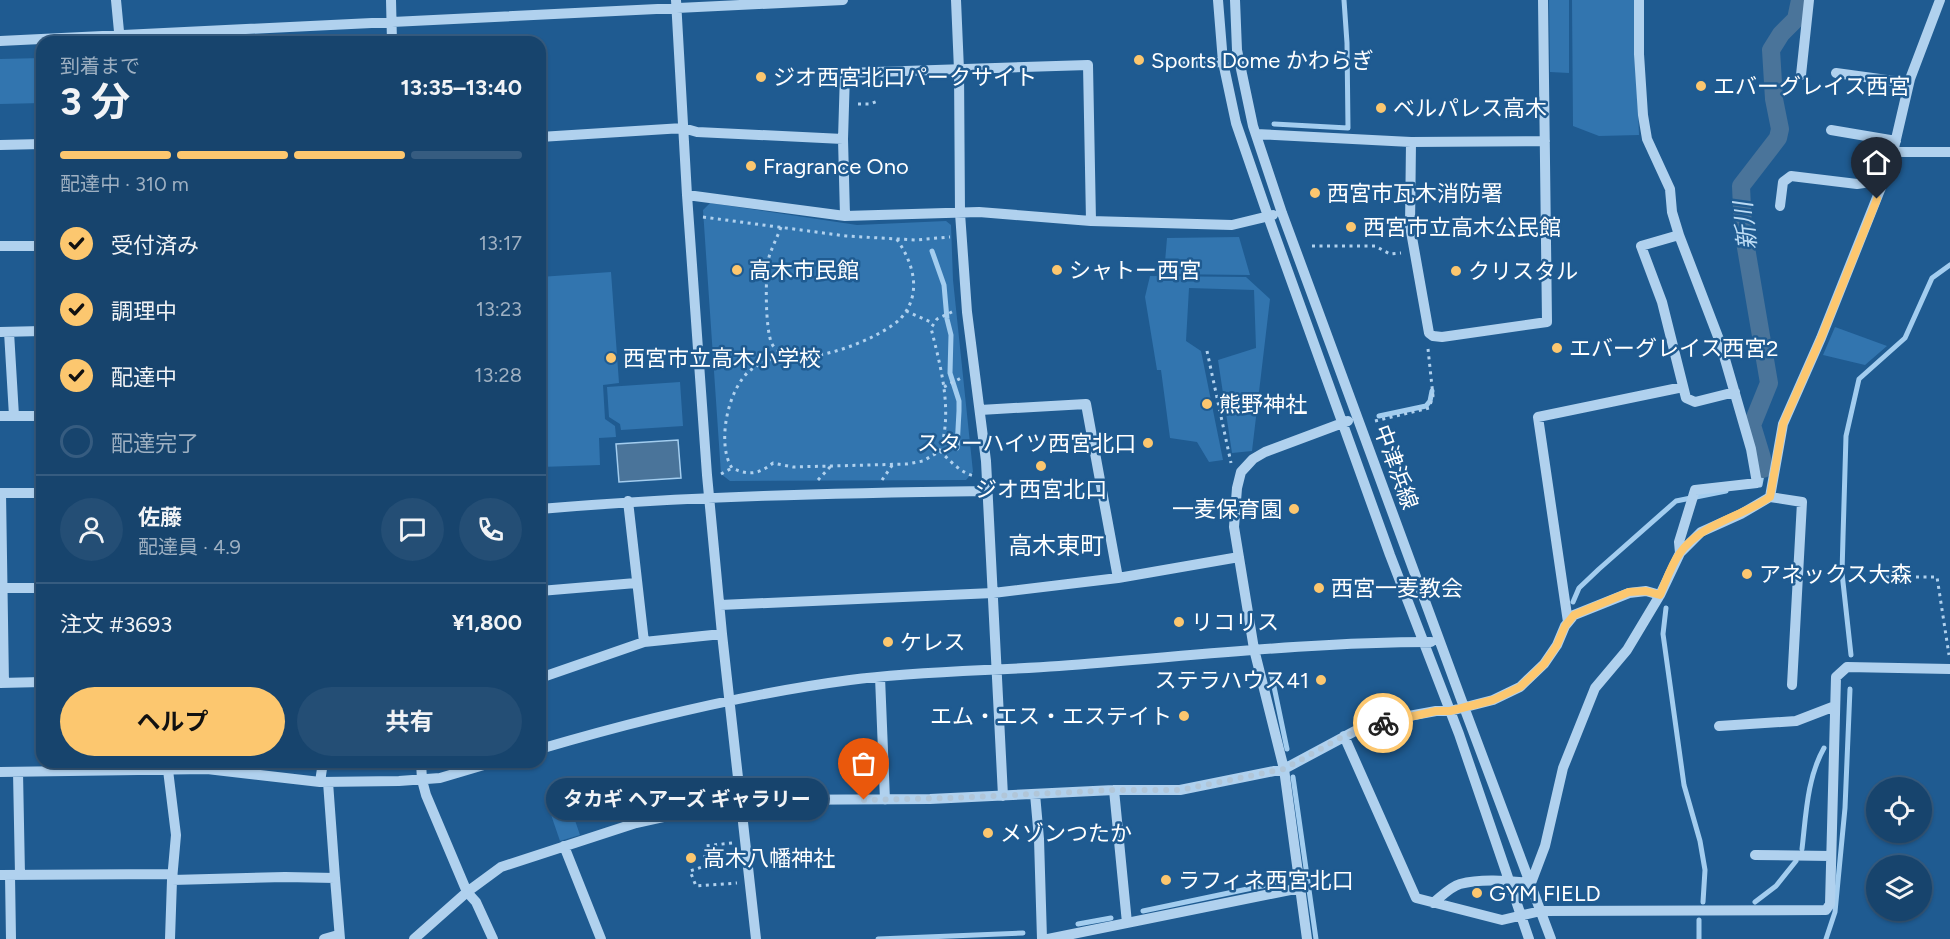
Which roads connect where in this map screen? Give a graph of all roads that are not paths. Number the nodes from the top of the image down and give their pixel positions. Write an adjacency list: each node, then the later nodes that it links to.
1 (116, 0): 13 (street)
2 (391, 0): 12 (street)
3 (843, 0): 11 (street)
4 (956, 0): 20 (street)
5 (1218, 0): 18 (street, 中津浜線)
6 (1235, 0): 26 (street, 中津浜線)
7 (1543, 0): 29 (street)
8 (1640, 0): 43 (street)
9 (1809, 0): 22 (street)
10 (1940, 0): 23 (street)
11 (676, 4): 12 (street); 24 (street)
12 (391, 22): 14 (street); 15 (street)
13 (119, 36)
14 (167, 36)
15 (392, 36)
16 (36, 40): 17 (street)
17 (0, 41)
18 (1223, 62): 19 (street); 41 (street, 中津浜線)
19 (1185, 63)
20 (959, 70): 28 (street); 38 (street); 42 (street)
21 (1836, 73): 23 (street)
22 (1801, 75)
23 (1909, 83): 33 (street)
24 (683, 128): 27 (street); 28 (street); 36 (street)
25 (1831, 130): 33 (street)
26 (1256, 134): 30 (street); 39 (street, 中津浜線)
27 (546, 137)
28 (843, 139): 40 (street)
29 (1545, 141): 30 (street); 30 (street)
30 (1411, 142)
31 (36, 144): 32 (street)
32 (0, 145)
33 (1894, 147): 34 (street); 35 (street)
34 (1950, 152)
35 (1884, 180): 37 (street); 56 (street)
36 (687, 195): 40 (street); 61 (street)
37 (1780, 207)
38 (960, 213): 40 (street); 42 (street); 50 (street)
39 (1282, 213): 41 (street); 54 (street, 中津浜線)
40 (845, 216)
41 (1268, 216): 42 (street); 55 (street, 中津浜線)
42 (1092, 221)
43 (1679, 235): 48 (street); 49 (street)
44 (0, 246): 45 (street)
45 (36, 246)
46 (36, 331): 47 (street)
47 (5, 332): 52 (street)
48 (1683, 387): 49 (street); 75 (street)
49 (1735, 392): 57 (street)
50 (980, 410): 58 (street); 67 (street)
51 (0, 416): 52 (street)
52 (14, 416): 53 (street)
53 (36, 416)
54 (1357, 419): 55 (street); 79 (street, 中津浜線)
55 (1342, 423): 66 (street); 78 (street, 中津浜線)
56 (1774, 480): 57 (street); 62 (street)
57 (1756, 483): 65 (street)
58 (988, 490): 61 (street); 72 (street)
59 (1, 493): 60 (street); 69 (street)
60 (36, 493)
61 (710, 497): 63 (street); 74 (street)
62 (1770, 497): 65 (street); 87 (street)
63 (628, 501): 64 (street); 68 (street)
64 (546, 508)
65 (1680, 553): 73 (street)
66 (1239, 557): 67 (street); 80 (street)
67 (1118, 578): 72 (street)
68 (636, 583): 71 (street); 77 (street)
69 (4, 588): 70 (street); 86 (street)
70 (36, 588)
71 (546, 590)
72 (993, 593): 74 (street); 81 (street)
73 (1660, 595): 75 (street); 118 (street)
74 (720, 605): 76 (street)
75 (1568, 622): 90 (street)
76 (722, 634): 77 (street); 88 (street)
77 (644, 642): 83 (street)
78 (1425, 642): 79 (street); 80 (street); 91 (street, 中津浜線)
79 (1440, 642): 90 (street, 中津浜線)
80 (1254, 649): 81 (street); 101 (street)
81 (997, 668): 84 (street); 108 (street)
82 (1950, 669): 89 (street)
83 (546, 676)
84 (880, 677): 88 (street); 110 (street)
85 (36, 682): 86 (street)
86 (2, 683)
87 (1792, 685)
88 (730, 699): 94 (street); 109 (street)
89 (1835, 706): 92 (street); 113 (street)
90 (1464, 707): 91 (street); 118 (street, 中津浜線)
91 (1450, 711): 93 (street); 117 (street, 中津浜線)
92 (1719, 726)
93 (1344, 736): 101 (street); 121 (street)
94 (546, 746)
95 (108, 768): 102 (street)
96 (168, 768): 115 (street)
97 (194, 768): 105 (street)
98 (323, 768): 105 (street)
99 (421, 768): 104 (street)
100 (474, 768): 104 (street)
101 (1284, 769): 106 (street); 119 (street)
102 (18, 771): 103 (street); 114 (street)
103 (0, 772)
104 (422, 780): 105 (street); 120 (street)
105 (324, 782): 116 (street)
106 (1114, 790): 107 (street); 124 (street)
107 (1035, 794): 108 (street); 133 (street)
108 (1003, 796): 110 (street)
109 (740, 800): 110 (street); 111 (street); 132 (street)
110 (885, 800)
111 (564, 846): 120 (street); 131 (street)
112 (1755, 855): 113 (street)
113 (1831, 856): 122 (street)
114 (10, 875): 115 (street); 126 (street)
115 (172, 877): 116 (street); 127 (street)
116 (335, 878): 125 (street)
117 (1508, 881): 118 (street); 121 (street); 123 (street, 中津浜線)
118 (1531, 883): 122 (street, 中津浜線)
119 (1300, 888): 124 (street); 135 (street)
120 (467, 892): 129 (street); 130 (street)
121 (1433, 903): 123 (street)
122 (1541, 910): 123 (street); 137 (street, 中津浜線)
123 (1521, 916): 136 (street, 中津浜線)
124 (1127, 923): 134 (street)
125 (339, 937): 128 (street)
126 (11, 939)
127 (170, 939)
128 (324, 939)
129 (414, 939)
130 (493, 939)
131 (601, 939)
132 (756, 939)
133 (1042, 939)
134 (1048, 939)
135 (1307, 939)
136 (1529, 939)
137 (1551, 939)

